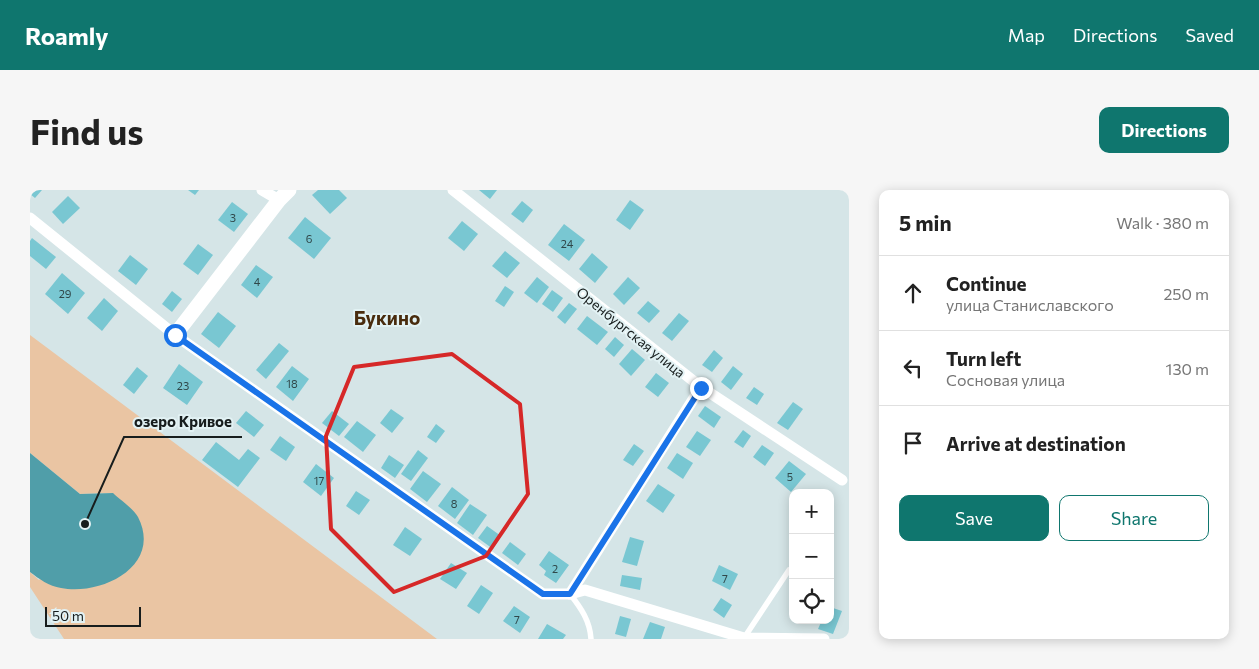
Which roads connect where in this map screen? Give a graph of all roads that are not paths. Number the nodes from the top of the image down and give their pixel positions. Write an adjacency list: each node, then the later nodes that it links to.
1 (262, 190): 3 (street)
2 (453, 190): 6 (street, Оренбургская улица)
3 (284, 195): 5 (street)
4 (30, 218): 5 (street)
5 (175, 335): 9 (street)
6 (701, 388): 7 (street, Оренбургская улица); 9 (street)
7 (842, 480)
8 (789, 570): 10 (lane)
9 (570, 594): 10 (street); 11 (lane)
10 (744, 638): 12 (street)
11 (591, 639)
12 (824, 639)

